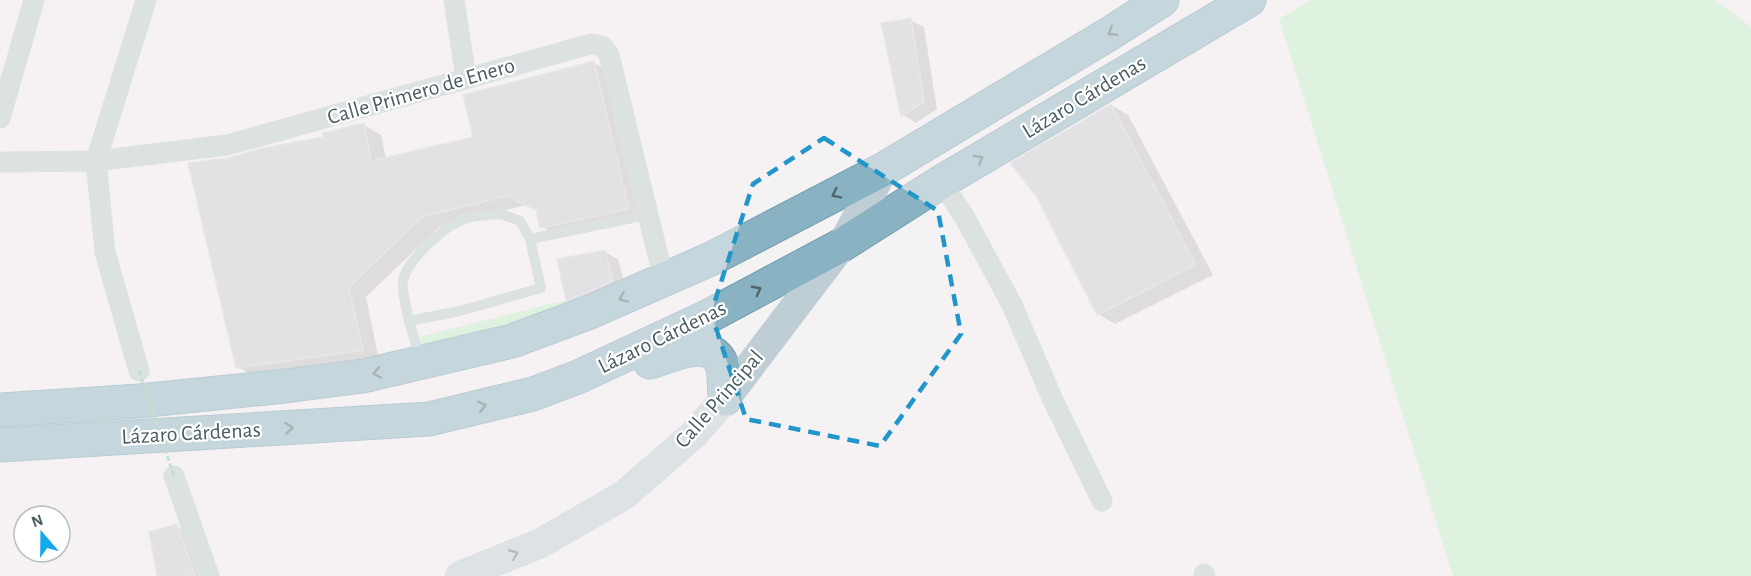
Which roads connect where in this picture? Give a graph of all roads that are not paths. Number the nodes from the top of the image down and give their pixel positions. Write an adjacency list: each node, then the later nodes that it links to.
1 (34, 0): 7 (street)
2 (146, 0): 8 (street)
3 (454, 0): 6 (street)
4 (1162, 0): 10 (highway, Lázaro Cárdenas, one-way to 10)
5 (1250, 0): 11 (highway, Lázaro Cárdenas, one-way to 5)
6 (466, 78): 8 (street, Calle Primero de Enero); 12 (street, Calle Primero de Enero)
7 (0, 118)
8 (96, 161): 9 (street, Calle Primero de Enero); 18 (street)
9 (0, 162)
10 (884, 169): 14 (main road, Calle Principal); 15 (highway, Lázaro Cárdenas, one-way to 15)
11 (941, 182): 14 (highway, Lázaro Cárdenas); 28 (street)
12 (647, 215): 13 (lane); 15 (street, Calle Primero de Enero)
13 (530, 239): 16 (lane); 16 (lane)
14 (842, 245): 19 (highway, Lázaro Cárdenas, one-way to 14); 21 (main road, Calle Principal)
15 (664, 280): 17 (highway, Lázaro Cárdenas, one-way to 17)
16 (409, 321): 17 (lane)
17 (421, 364): 22 (highway, Lázaro Cárdenas, one-way to 22)
18 (139, 371)
19 (578, 377): 21 (highway); 24 (highway, Lázaro Cárdenas, one-way to 19)
20 (0, 396): 22 (main road)
21 (725, 399): 30 (main road, Calle Principal, one-way to 21)
22 (54, 406): 23 (highway, Lázaro Cárdenas)
23 (0, 410)
24 (148, 436): 25 (highway, Lázaro Cárdenas); 26 (main road)
25 (0, 445)
26 (0, 456)
27 (174, 476): 29 (street)
28 (1102, 501)
29 (209, 576)
30 (460, 576)

